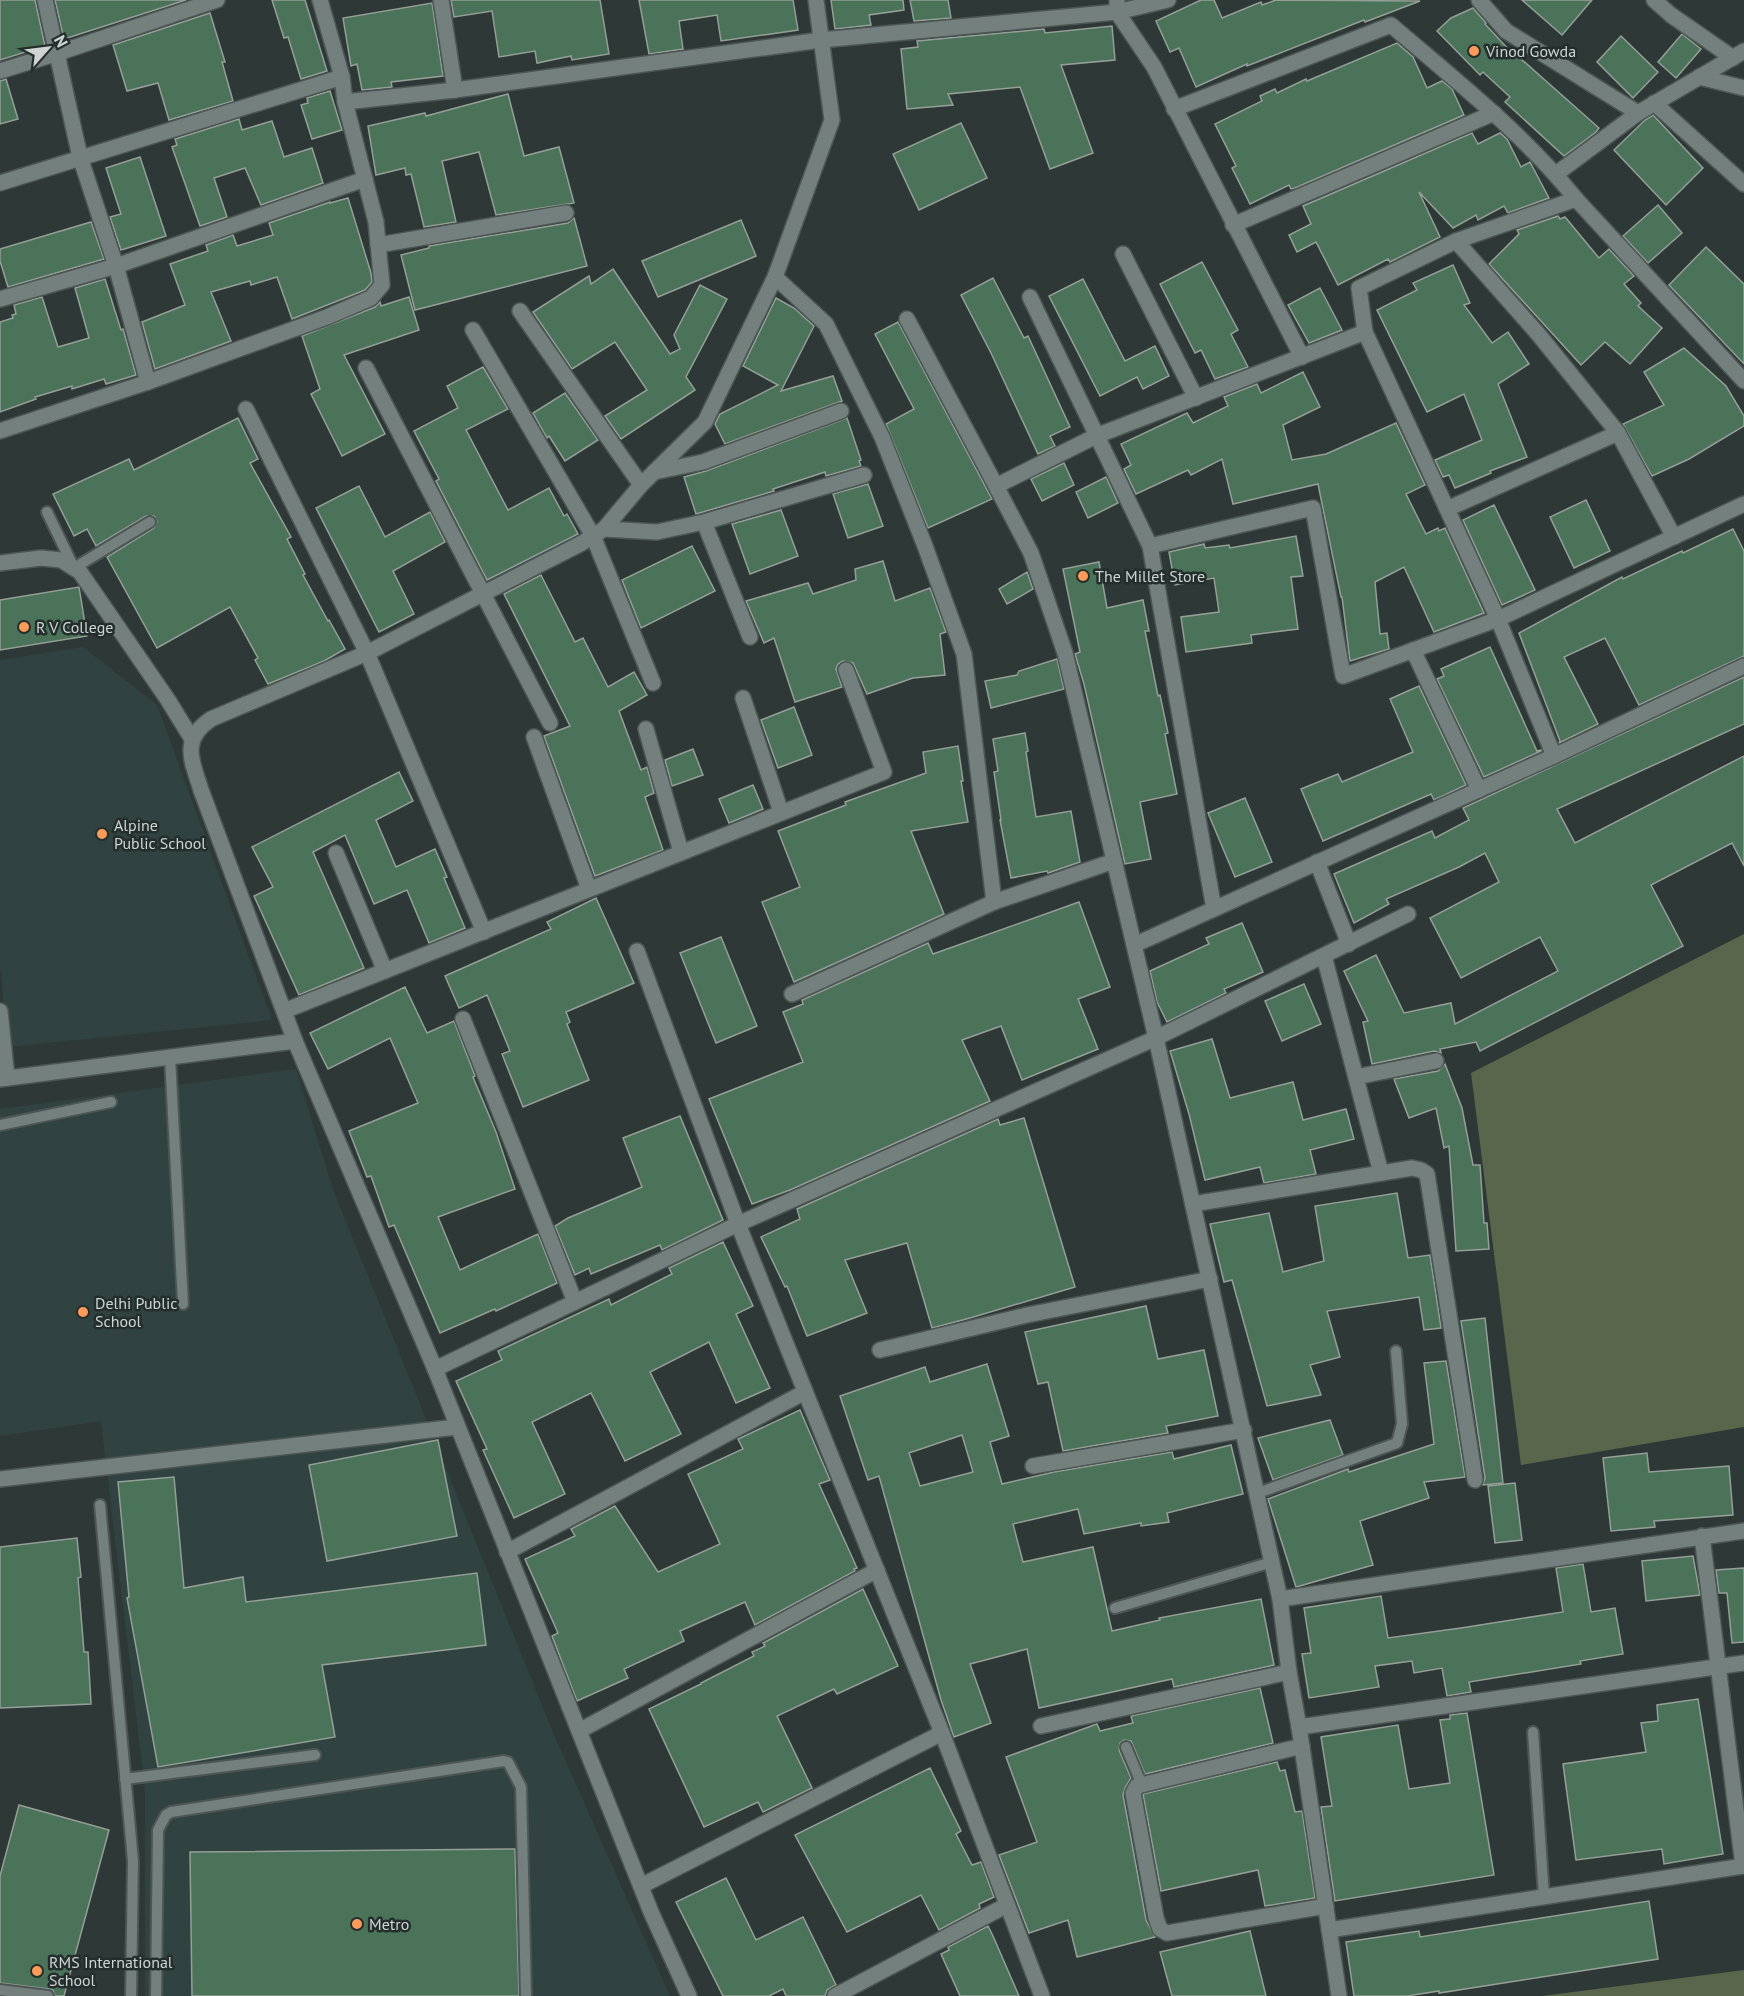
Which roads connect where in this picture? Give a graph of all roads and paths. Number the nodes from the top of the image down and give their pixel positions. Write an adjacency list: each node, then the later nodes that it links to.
1 (45, 0): 11 (street)
2 (217, 0): 11 (street)
3 (320, 0): 14 (street)
4 (441, 0): 17 (street)
5 (816, 0): 10 (street)
6 (1168, 0): 9 (street)
7 (1479, 0): 21 (street)
8 (1654, 0): 12 (street)
9 (1117, 6): 10 (street); 20 (street)
10 (821, 40): 17 (street); 35 (street)
11 (58, 53): 13 (street); 23 (street)
12 (1738, 55): 15 (street)
13 (0, 71)
14 (342, 77): 18 (street); 23 (street)
15 (1699, 77): 16 (street); 19 (street)
16 (1744, 88)
17 (455, 90): 18 (street)
18 (345, 102): 25 (street)
19 (1654, 103): 21 (street); 27 (street)
20 (1174, 109): 22 (street); 30 (street)
21 (1638, 113): 24 (street)
22 (1494, 114): 24 (street); 30 (street)
23 (80, 157): 26 (street); 34 (street)
24 (1556, 174): 28 (street)
25 (365, 179): 32 (street); 34 (street)
26 (0, 183)
27 (1744, 184)
28 (1576, 200): 31 (street); 44 (street)
29 (566, 213): 32 (street)
30 (1233, 225): 42 (street)
31 (1456, 241): 41 (street); 50 (street)
32 (378, 245): 45 (street)
33 (1123, 254): 46 (street)
34 (116, 266): 37 (street); 45 (street)
35 (775, 277): 52 (street); 87 (street)
36 (1030, 297): 51 (street)
37 (0, 298)
38 (520, 311): 54 (street)
39 (907, 319): 55 (street)
40 (473, 330): 61 (street)
41 (1365, 332): 42 (street); 57 (street)
42 (1302, 357): 46 (street)
43 (366, 368): 66 (street)
44 (1744, 381)
45 (148, 382): 49 (street)
46 (1196, 398): 51 (street)
47 (246, 409): 70 (street)
48 (841, 411): 52 (street)
49 (0, 431)
50 (1618, 433): 57 (street); 62 (street)
51 (1096, 436): 55 (street); 63 (street)
52 (654, 472): 54 (street)
53 (864, 475): 60 (street)
54 (641, 484): 61 (street)
55 (996, 486): 84 (street)
56 (1744, 504): 62 (street)
57 (1447, 509): 67 (street)
58 (47, 512): 65 (lane)
59 (150, 522): 65 (lane)
60 (704, 522): 61 (street); 68 (street)
61 (598, 532): 66 (street); 73 (street)
62 (1674, 537): 67 (street)
63 (1150, 546): 69 (street); 88 (street)
64 (0, 563): 65 (street)
65 (74, 568): 78 (street)
66 (483, 594): 70 (street); 75 (street)
67 (1498, 619): 69 (street); 79 (street)
68 (750, 637)
69 (1413, 650): 80 (street)
70 (367, 654): 78 (street); 90 (street)
71 (1744, 666): 79 (street)
72 (846, 670): 81 (street)
73 (653, 683)
74 (743, 698): 81 (street)
75 (550, 723)
76 (646, 729): 83 (street)
77 (534, 737): 86 (street)
78 (192, 739): 98 (street)
79 (1554, 756): 80 (street)
80 (1479, 790): 85 (street)
81 (781, 812): 83 (street)
82 (336, 852): 95 (street)
83 (681, 852): 86 (street)
84 (1114, 861): 87 (street); 92 (street)
85 (1317, 862): 88 (street); 91 (street)
86 (589, 889): 90 (street)
87 (994, 902): 96 (street)
88 (1214, 909): 92 (street)
89 (1408, 914): 91 (street)
90 (484, 932): 95 (street)
91 (1349, 944): 94 (street)
92 (1134, 945): 100 (street)
93 (637, 951): 110 (street)
94 (1324, 956): 100 (street); 104 (street)
95 (385, 971): 98 (street)
96 (792, 994)
97 (0, 1011): 105 (street)
98 (284, 1011): 101 (street)
99 (463, 1019): 112 (street)
100 (1156, 1038): 109 (street); 110 (street)
101 (295, 1041): 102 (street); 116 (street)
102 (170, 1057): 105 (street); 113 (lane)
103 (1436, 1061): 104 (street)
104 (1356, 1077): 108 (street)
105 (4, 1079)
106 (111, 1102): 107 (lane)
107 (0, 1125)
108 (1381, 1173): 109 (street); 122 (street)
109 (1193, 1204): 111 (street)
110 (738, 1224): 112 (street); 117 (street)
111 (1210, 1279): 114 (street); 119 (street)
112 (575, 1302): 116 (street)
113 (183, 1304)
114 (880, 1350)
115 (1396, 1351): 123 (lane)
116 (435, 1369): 118 (street)
117 (805, 1392): 127 (street); 129 (street)
118 (457, 1427): 121 (street); 127 (street)
119 (1244, 1430): 120 (street); 123 (street)
120 (1033, 1466)
121 (0, 1479)
122 (1475, 1480)
123 (1258, 1493): 128 (street)
124 (100, 1505): 143 (lane)
125 (1744, 1531): 126 (street)
126 (1702, 1536): 130 (street); 133 (street)
127 (507, 1552): 137 (street)
128 (1272, 1562): 130 (street); 131 (lane)
129 (877, 1570): 137 (street); 139 (street)
130 (1281, 1599): 134 (street)
131 (1115, 1608)
132 (1744, 1663): 133 (street)
133 (1719, 1668): 136 (street); 145 (street)
134 (1289, 1672): 135 (street); 136 (street)
135 (1041, 1726)
136 (1299, 1727): 140 (street)
137 (579, 1731): 146 (street)
138 (1533, 1732): 147 (lane)
139 (942, 1733): 146 (street); 148 (street)
140 (1302, 1746): 144 (street); 149 (street)
141 (1126, 1747): 144 (lane)
142 (315, 1755): 143 (lane)
143 (125, 1779): 153 (lane)
144 (1142, 1785): 149 (street)
145 (1744, 1866): 147 (street)
146 (641, 1886): 156 (street)
147 (1544, 1897): 150 (street)
148 (1007, 1905): 157 (street); 158 (street)
149 (1326, 1906): 150 (street)
150 (1329, 1930): 159 (street)
151 (0, 1990): 152 (lane)
152 (48, 1996)
153 (131, 1996)
154 (156, 1996): 155 (lane)
155 (526, 1996)
156 (689, 1996)
157 (835, 1996)
158 (1042, 1996)
159 (1339, 1996)

